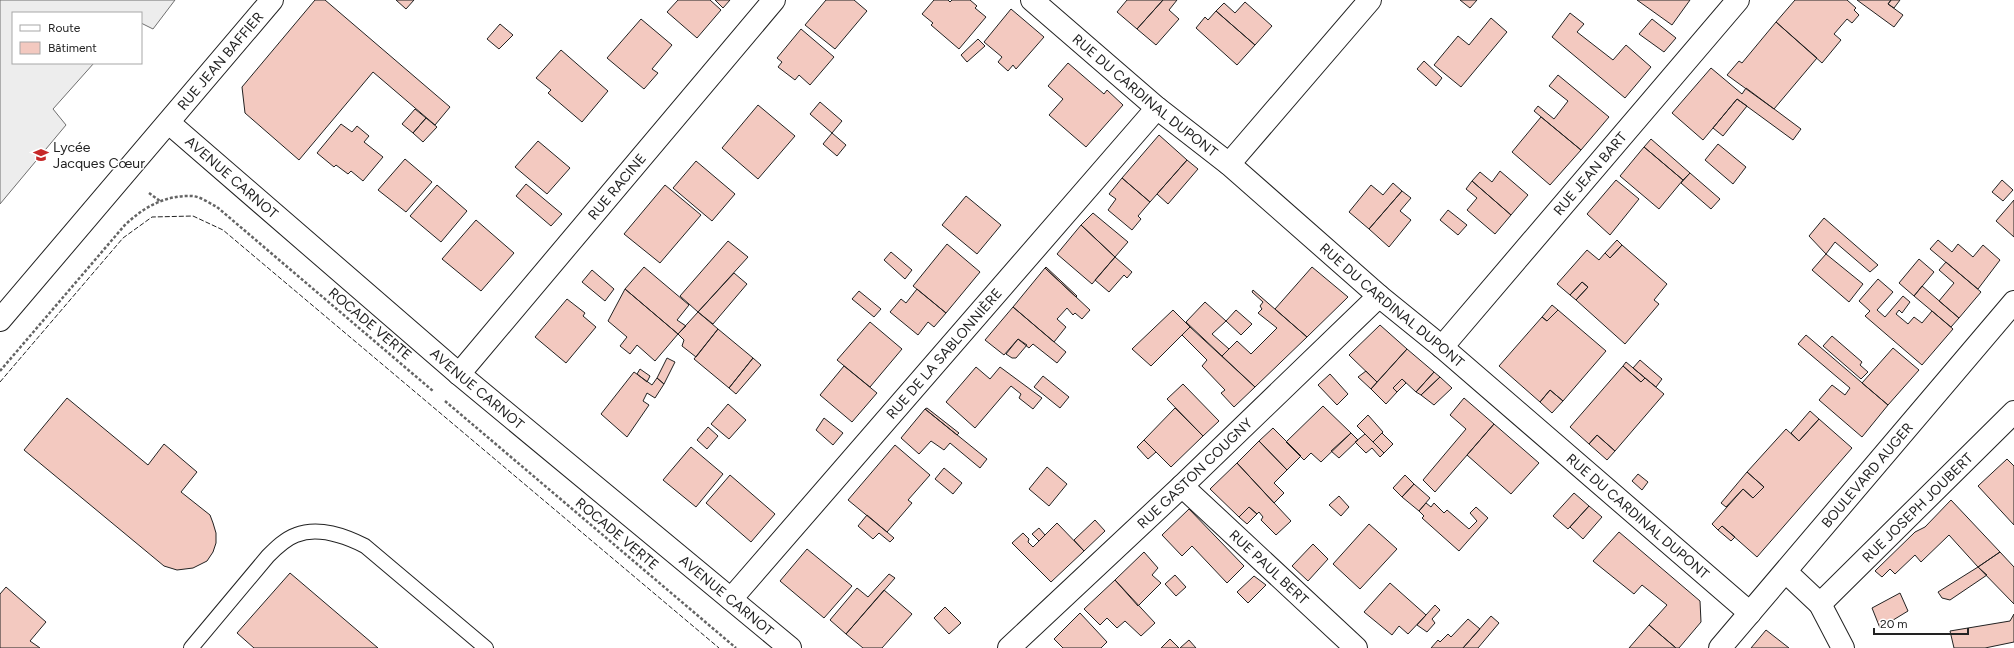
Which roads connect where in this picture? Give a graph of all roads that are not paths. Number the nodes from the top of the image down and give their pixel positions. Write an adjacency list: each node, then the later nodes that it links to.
1 (272, 0): 7 (street, RUE JEAN BAFFIER)
2 (774, 0): 13 (street, RUE RACINE)
3 (1032, 0): 6 (street, RUE DU CARDINAL DUPONT)
4 (1370, 0): 8 (street)
5 (1738, 0): 12 (street, RUE JEAN BART)
6 (1157, 108): 8 (street, RUE DU CARDINAL DUPONT); 17 (street, RUE DE LA SABLONNIÈRE)
7 (169, 123): 11 (street, RUE JEAN BAFFIER); 13 (street, AVENUE CARNOT)
8 (1229, 164): 9 (street, RUE DU CARDINAL DUPONT)
9 (1379, 296): 12 (street, RUE DU CARDINAL DUPONT); 15 (street, RUE GASTON COUGNY)
10 (2014, 302): 16 (street, BOULEVARD AUGER)
11 (0, 320)
12 (1442, 347): 19 (street, RUE DU CARDINAL DUPONT)
13 (459, 374): 17 (street, AVENUE CARNOT)
14 (2014, 412): 18 (street, RUE JOSEPH JOUBERT)
15 (1182, 486): 23 (street, RUE GASTON COUGNY); 24 (street, RUE PAUL BERT)
16 (1786, 572): 18 (street); 19 (street, BOULEVARD AUGER)
17 (731, 599): 22 (street, AVENUE CARNOT)
18 (1820, 604): 26 (street)
19 (1750, 613): 25 (street, BOULEVARD AUGER)
20 (191, 648): 21 (lane)
21 (486, 648)
22 (790, 648)
23 (1009, 648)
24 (1356, 648)
25 (1720, 648)
26 (1842, 648)

